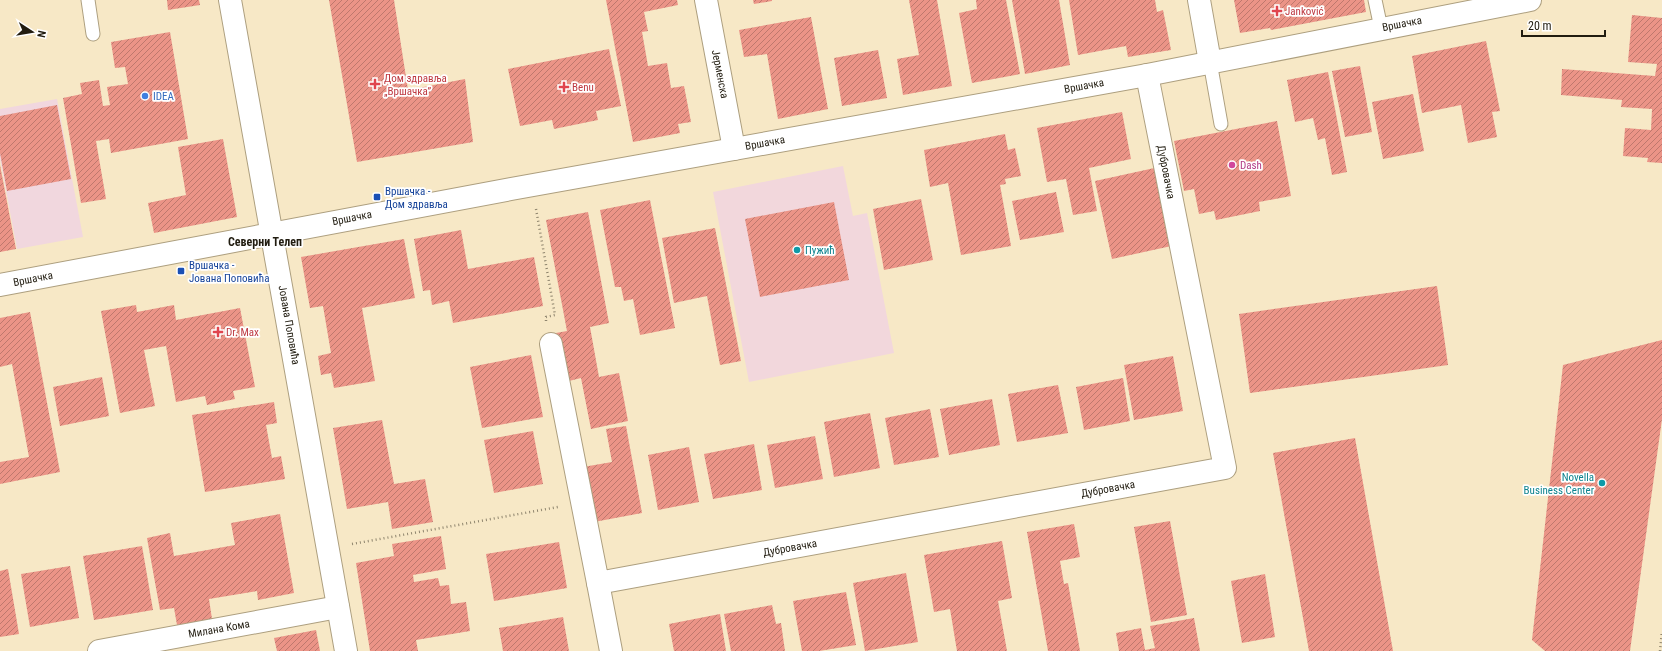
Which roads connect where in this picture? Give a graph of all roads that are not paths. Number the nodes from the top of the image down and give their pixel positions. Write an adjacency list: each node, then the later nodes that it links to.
1 (88, 0): 8 (lane)
2 (230, 0): 13 (street, Јована Поповића)
3 (706, 0): 12 (street, Јерменска)
4 (1199, 0): 9 (street)
5 (1375, 0): 7 (lane)
6 (1530, 0): 7 (street, Вршачка)
7 (1381, 28): 9 (street, Вршачка)
8 (93, 34)
9 (1210, 62): 10 (street, Вршачка); 11 (lane)
10 (1146, 75): 12 (street, Вршачка); 16 (street, Дубровачка)
11 (1221, 124)
12 (734, 149): 13 (street, Вршачка)
13 (272, 233): 14 (street, Вршачка); 17 (street, Јована Поповића)
14 (0, 285)
15 (551, 344): 16 (street)
16 (598, 583): 20 (street)
17 (338, 607): 18 (street, Милана Кома); 19 (street, Јована Поповића)
18 (99, 651)
19 (346, 651)
20 (610, 651)

